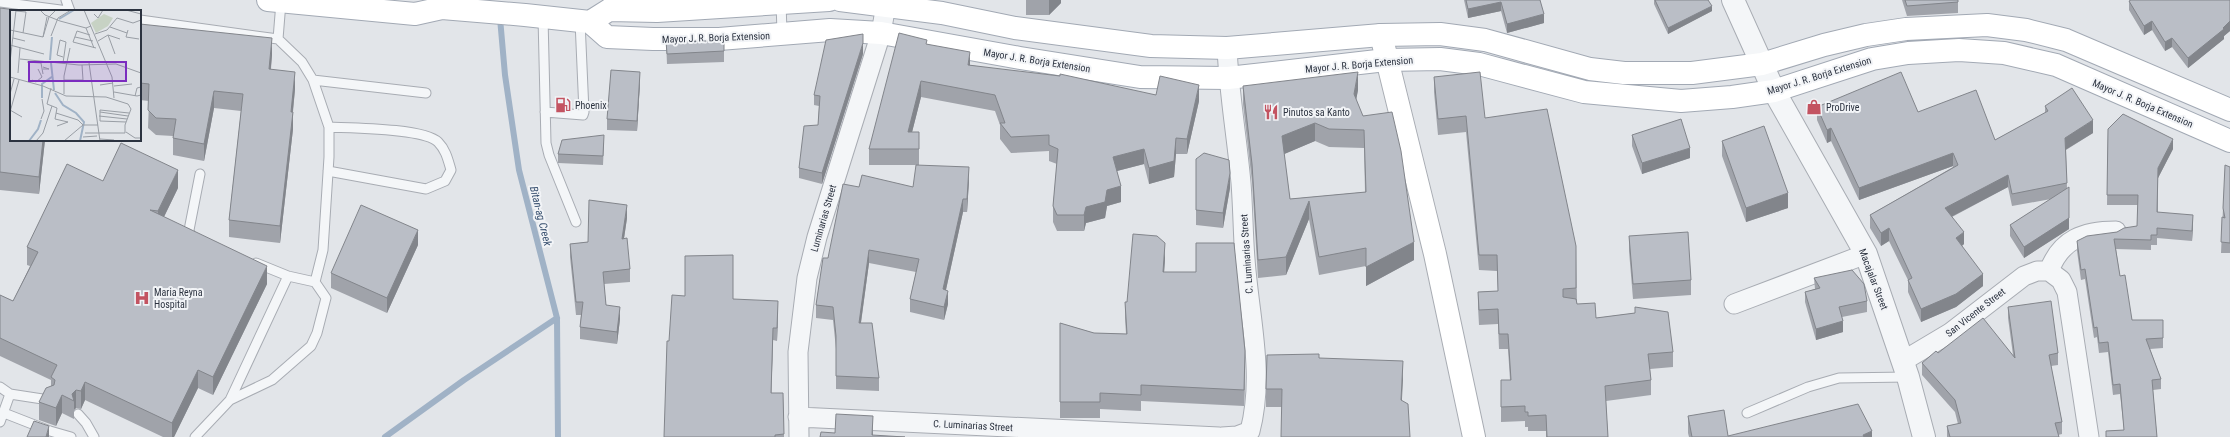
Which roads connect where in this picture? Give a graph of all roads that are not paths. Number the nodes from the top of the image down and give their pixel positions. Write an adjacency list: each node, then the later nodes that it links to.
1 (66, 0): 11 (lane)
2 (829, 0): 6 (main road)
3 (840, 0): 8 (main road)
4 (1733, 0): 23 (street, Macajalar Street)
5 (275, 1): 9 (main road); 18 (lane)
6 (781, 1): 14 (main road); 16 (lane)
7 (0, 2): 10 (lane)
8 (887, 2): 15 (street, Luminarias Street); 20 (main road)
9 (437, 4): 12 (main road)
10 (61, 10)
11 (69, 10)
12 (534, 16): 14 (main road); 31 (lane)
13 (141, 20): 18 (lane)
14 (585, 21): 16 (main road, Mayor J. R. Borja Extension); 31 (lane)
15 (880, 33): 16 (main road, Mayor J. R. Borja Extension); 25 (main road, Mayor J. R. Borja Extension); 53 (street, Luminarias Street)
16 (782, 35)
17 (1381, 35): 20 (main road); 21 (main road); 23 (main road)
18 (278, 38): 26 (lane)
19 (2066, 40): 22 (main road); 23 (main road); 24 (main road)
20 (1227, 48): 25 (street, C. Luminarias Street)
21 (1386, 60): 25 (main road, Mayor J. R. Borja Extension); 28 (main road, Mayor J. R. Borja Extension); 61 (main road)
22 (2115, 60): 27 (main road); 30 (main road)
23 (1762, 64): 28 (street, Macajalar Street)
24 (2056, 66): 27 (main road, Mayor J. R. Borja Extension); 28 (main road, Mayor J. R. Borja Extension)
25 (1228, 78): 60 (street, C. Luminarias Street)
26 (313, 80): 29 (lane); 32 (lane)
27 (2106, 87): 33 (main road, Mayor J. R. Borja Extension)
28 (1774, 91): 39 (street, Macajalar Street)
29 (426, 93)
30 (2230, 110)
31 (545, 112): 36 (lane)
32 (329, 127): 34 (lane); 34 (lane)
33 (2230, 140)
34 (328, 171): 43 (lane)
35 (200, 174): 38 (lane)
36 (576, 222)
37 (2116, 231): 41 (street)
38 (199, 245)
39 (1866, 254): 44 (street); 45 (street, Macajalar Street)
40 (243, 259): 42 (lane)
41 (2049, 271): 45 (street, San Vicente Street); 63 (street)
42 (288, 276): 43 (lane); 49 (lane)
43 (315, 282): 49 (lane)
44 (1734, 304)
45 (1906, 369): 52 (lane); 62 (street, Macajalar Street)
46 (0, 387): 47 (lane)
47 (10, 394): 48 (lane); 50 (lane)
48 (50, 400)
49 (230, 400): 57 (lane)
50 (4, 412): 54 (lane); 55 (lane)
51 (78, 414): 56 (lane)
52 (1747, 414)
53 (798, 417): 58 (street, Luminarias Street); 59 (street, C. Luminarias Street)
54 (0, 422)
55 (71, 437)
56 (94, 437)
57 (195, 437)
58 (799, 437)
59 (1219, 437)
60 (1222, 437)
61 (1474, 437)
62 (1924, 437)
63 (2089, 437)

